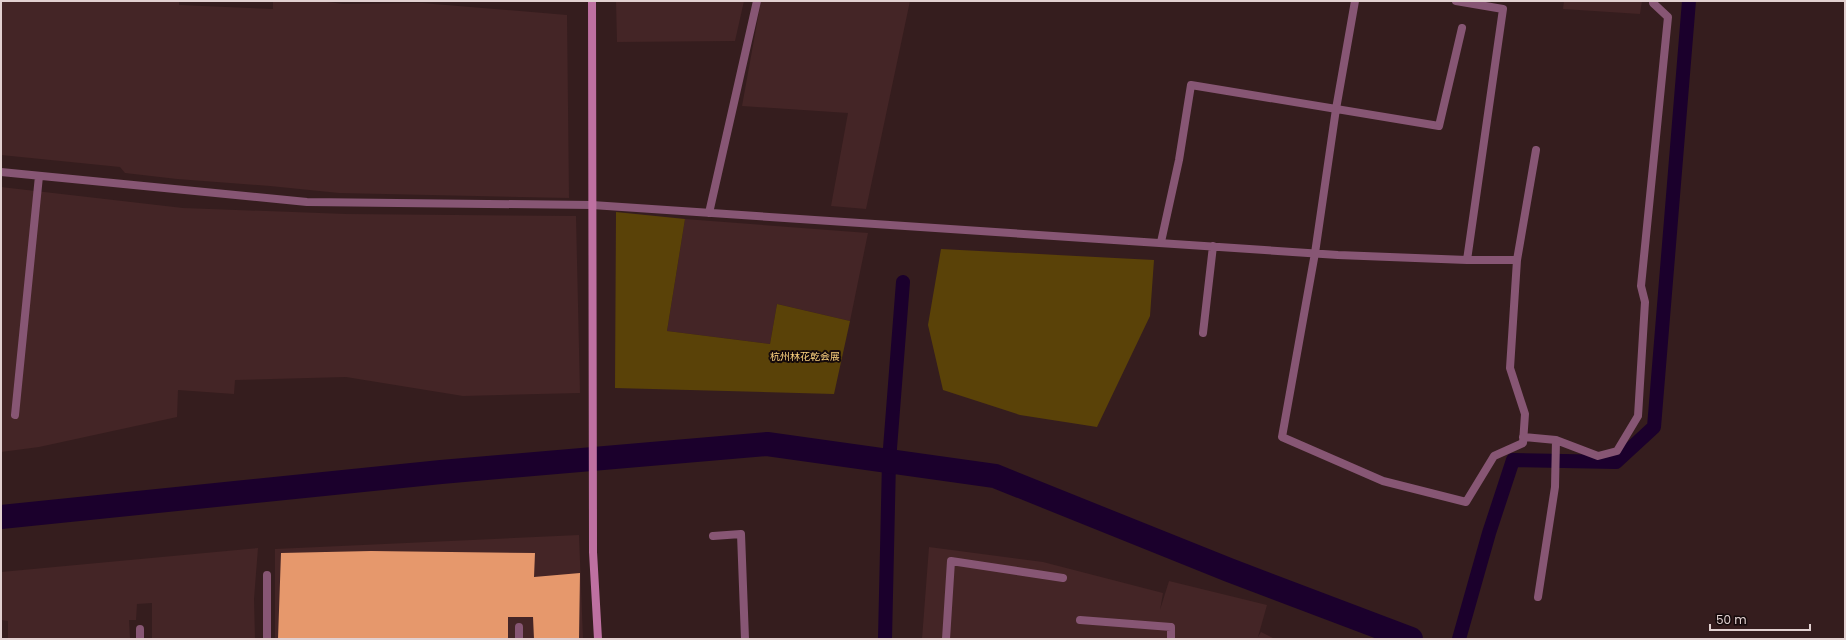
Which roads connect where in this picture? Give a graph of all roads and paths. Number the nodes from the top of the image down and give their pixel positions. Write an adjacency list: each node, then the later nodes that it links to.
1 (592, 1): 11 (street)
2 (757, 1): 12 (street)
3 (1355, 1): 7 (street)
4 (1456, 1): 16 (street)
5 (1654, 1): 21 (street)
6 (1462, 28): 7 (street)
7 (1336, 109): 13 (street); 15 (street)
8 (1536, 150): 17 (street)
9 (1, 172): 10 (street)
10 (39, 176): 11 (street); 19 (street)
11 (592, 205): 12 (street); 32 (street)
12 (708, 213): 13 (street)
13 (1161, 242): 14 (street)
14 (1213, 246): 15 (street); 18 (street)
15 (1315, 253): 16 (street); 20 (street)
16 (1467, 260): 17 (street)
17 (1517, 260): 20 (street)
18 (1203, 333)
19 (15, 415)
20 (1524, 437): 21 (street)
21 (1556, 440): 25 (street)
22 (713, 536): 33 (street)
23 (267, 574): 30 (street)
24 (1064, 578): 34 (street)
25 (1538, 597)
26 (1080, 620): 35 (street)
27 (519, 627): 31 (street)
28 (140, 629): 29 (street)
29 (140, 639)
30 (267, 639)
31 (519, 639)
32 (598, 639)
33 (745, 639)
34 (946, 639)
35 (1171, 639)

